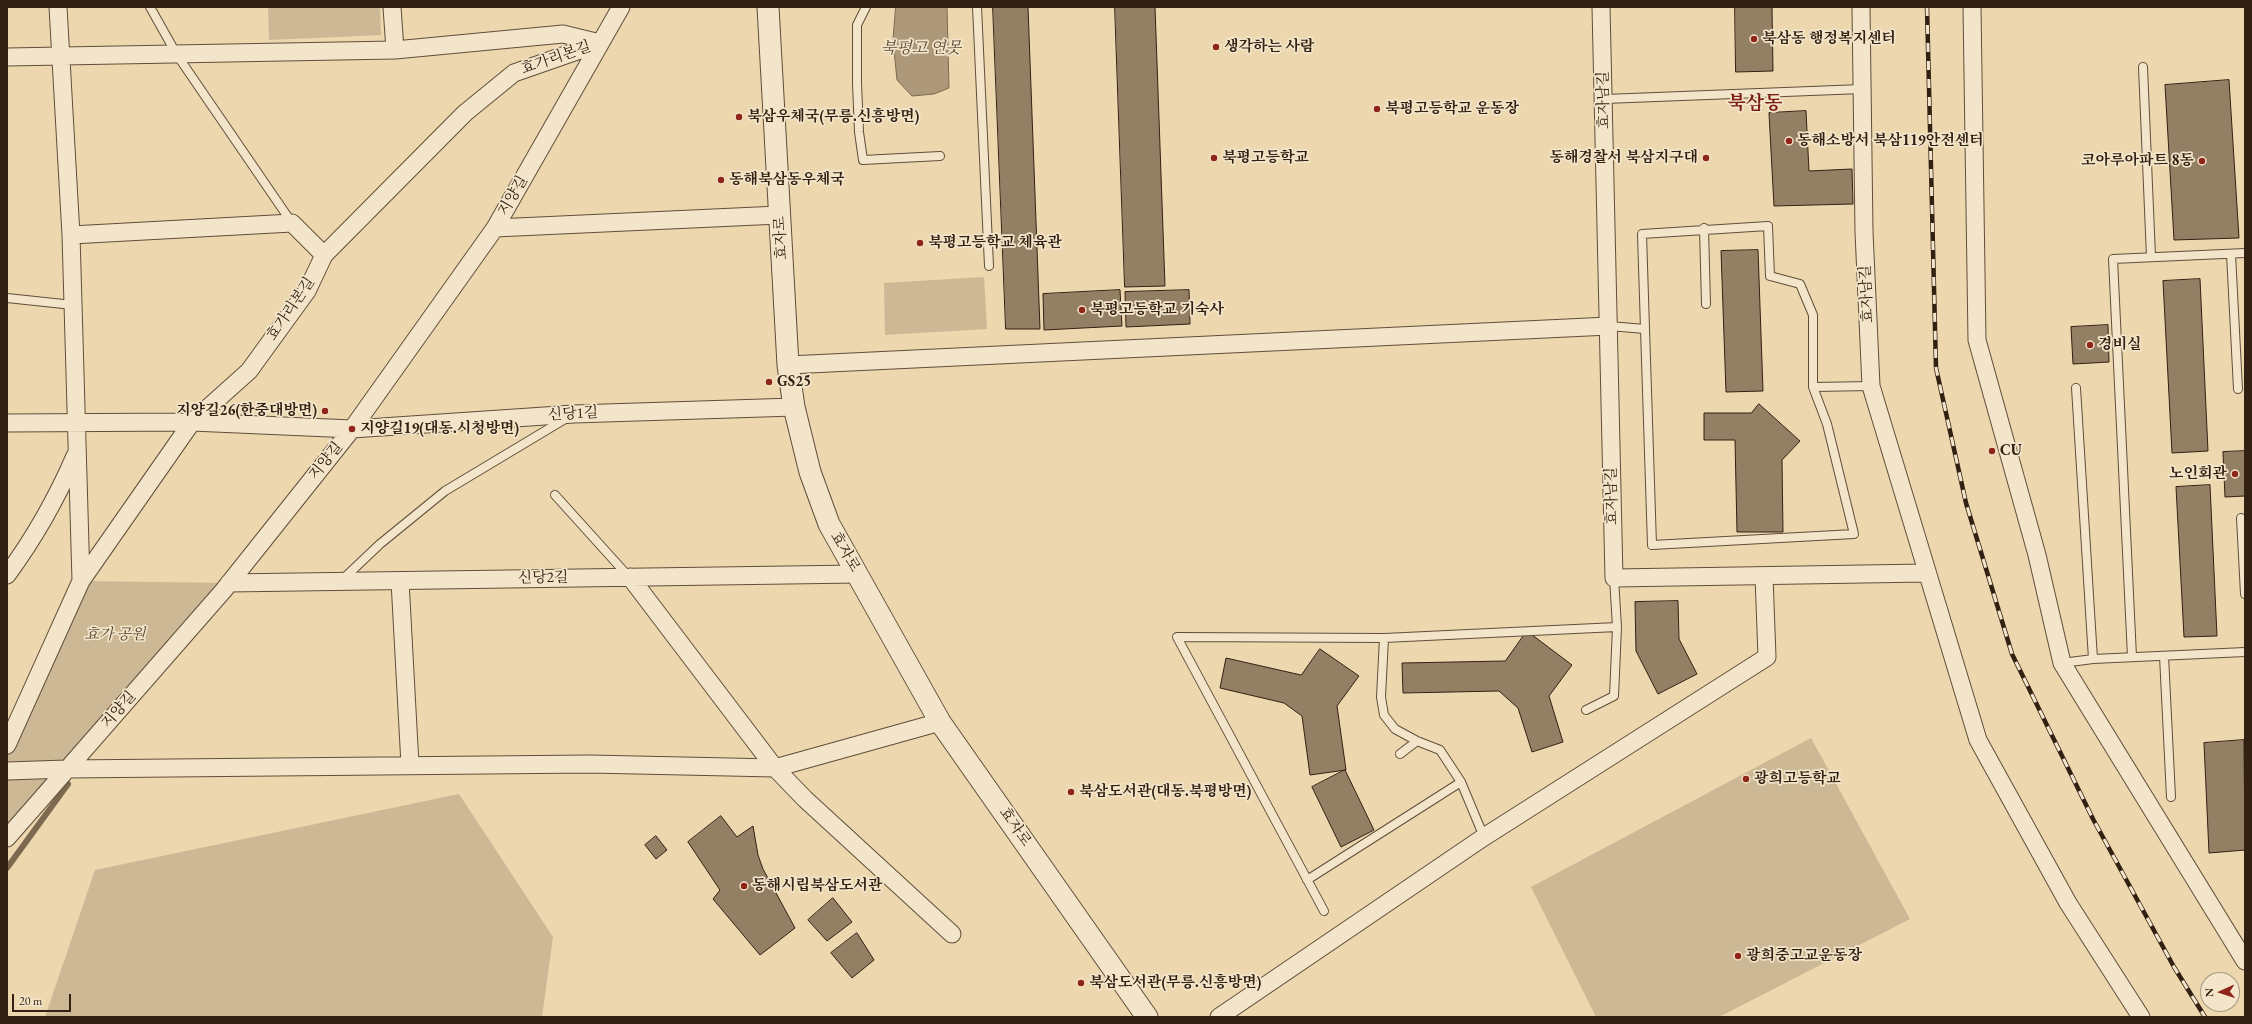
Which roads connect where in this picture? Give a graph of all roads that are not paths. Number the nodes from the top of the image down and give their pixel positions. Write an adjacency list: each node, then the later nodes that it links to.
1 (58, 7): 14 (street)
2 (150, 7): 13 (lane)
3 (392, 7): 12 (street)
4 (621, 7): 11 (street, 지양길)
5 (768, 7): 20 (street, 효자로)
6 (866, 7): 19 (lane)
7 (977, 7): 29 (lane)
8 (1601, 7): 18 (street, 효자남길)
9 (1861, 7): 17 (street, 효자남길)
10 (1972, 7): 66 (street)
11 (600, 43): 12 (street); 22 (street, 지양길); 27 (street, 효가리본길)
12 (395, 50): 13 (street)
13 (177, 55): 14 (street); 21 (lane)
14 (60, 56): 15 (street); 24 (street)
15 (7, 57)
16 (2143, 66): 28 (lane)
17 (1862, 89): 18 (lane); 36 (street, 효자남길)
18 (1605, 99): 33 (street, 효자남길)
19 (940, 156)
20 (780, 215): 22 (street); 35 (street, 효자로)
21 (292, 223): 24 (street); 27 (street)
22 (495, 228): 45 (street, 지양길)
23 (1704, 228): 31 (lane); 34 (lane); 37 (lane)
24 (71, 235): 32 (street)
25 (2245, 253): 26 (lane)
26 (2231, 254): 28 (lane); 39 (lane)
27 (324, 255): 43 (street, 효가리본길)
28 (2151, 257): 64 (lane)
29 (989, 266)
30 (7, 298): 32 (lane)
31 (1706, 304)
32 (73, 305): 42 (street)
33 (1609, 326): 34 (lane); 35 (street); 54 (street, 효자남길)
34 (1645, 329): 37 (lane)
35 (788, 365): 40 (street, 효자로)
36 (1870, 386): 37 (lane); 49 (street, 효자남길)
37 (1813, 387)
38 (2076, 388): 65 (lane)
39 (2238, 389)
40 (794, 407): 41 (street, 신당1길); 50 (street, 효자로)
41 (574, 414): 45 (street, 신당1길); 57 (lane)
42 (77, 422): 43 (street, 신당1길); 44 (street, 신당1길); 46 (street)
43 (192, 422): 45 (street, 신당1길); 56 (street, 효가리본길)
44 (7, 423)
45 (352, 428): 58 (street, 지양길)
46 (77, 452): 51 (street); 56 (street)
47 (555, 495): 53 (lane)
48 (2241, 518): 59 (lane)
49 (1926, 573): 52 (street); 86 (street, 효자남길)
50 (857, 574): 53 (street, 신당2길); 68 (street, 효자로)
51 (7, 575)
52 (1764, 576): 54 (street); 78 (street)
53 (630, 577): 55 (street, 신당2길); 73 (street)
54 (1614, 578): 60 (lane)
55 (400, 581): 57 (street, 신당2길); 72 (street)
56 (81, 582): 70 (street, 효가리본길)
57 (340, 582): 58 (street, 신당2길)
58 (229, 583): 74 (street, 지양길)
59 (2245, 594)
60 (1617, 627): 61 (lane); 67 (lane)
61 (1384, 638): 69 (lane); 80 (lane)
62 (2245, 652): 63 (lane)
63 (2164, 656): 64 (lane); 77 (lane)
64 (2132, 657): 65 (lane)
65 (2093, 659): 66 (lane)
66 (2062, 663): 83 (street)
67 (1586, 710)
68 (940, 722): 73 (street); 84 (street, 효자로)
69 (1417, 741): 71 (lane); 76 (lane)
70 (7, 745)
71 (1400, 754)
72 (410, 765): 73 (street); 74 (street)
73 (775, 768): 82 (street)
74 (67, 769): 75 (street); 79 (street, 지양길)
75 (7, 771)
76 (1461, 782): 78 (lane); 80 (lane)
77 (2171, 797)
78 (1484, 837): 85 (street)
79 (7, 838)
80 (1307, 880): 81 (lane)
81 (1324, 911)
82 (952, 934)
83 (2245, 961)
84 (1147, 1017)
85 (1219, 1017)
86 (2141, 1017)

